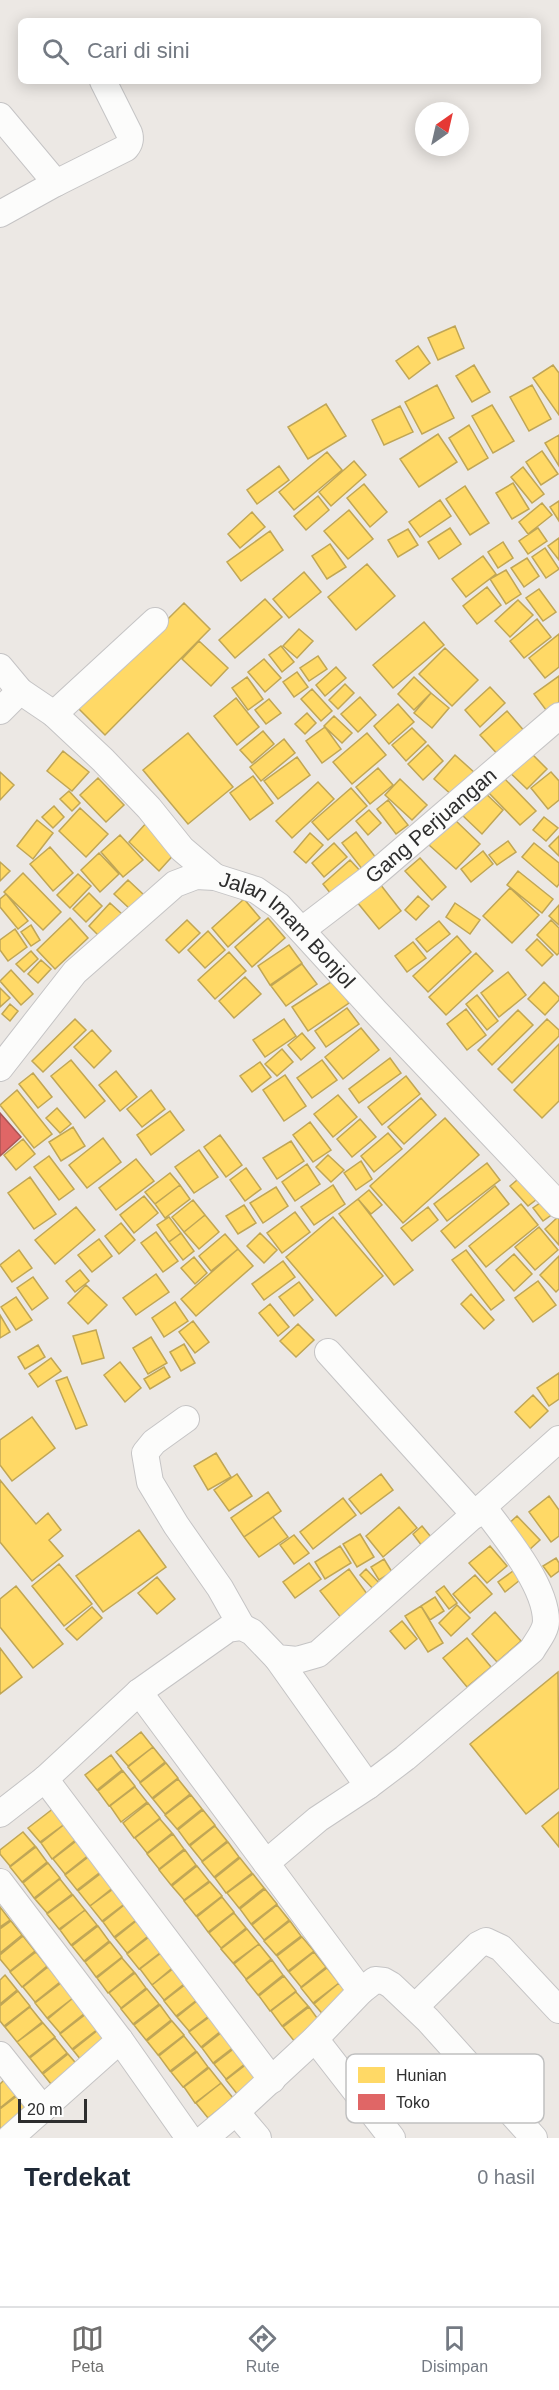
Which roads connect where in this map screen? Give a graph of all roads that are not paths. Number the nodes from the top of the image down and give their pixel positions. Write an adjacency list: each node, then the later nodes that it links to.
1 (104, 84): 3 (street)
2 (0, 116): 3 (street)
3 (56, 183): 4 (street)
4 (0, 214)
5 (155, 621): 9 (street)
6 (0, 667): 7 (street)
7 (20, 691): 8 (street); 9 (street)
8 (0, 711)
9 (54, 714): 11 (street)
10 (559, 716): 12 (street, Gang Perjuangan)
11 (215, 877): 12 (street, Jalan Imam Bonjol); 13 (street, Jalan Imam Bonjol)
12 (302, 930): 14 (street, Jalan Imam Bonjol)
13 (2, 1064)
14 (559, 1205)
15 (328, 1352): 18 (street)
16 (186, 1419): 19 (street)
17 (559, 1439): 18 (street)
18 (479, 1511): 20 (street); 23 (street)
19 (243, 1627): 20 (street); 21 (street)
20 (277, 1658): 23 (street)
21 (139, 1692): 22 (street); 25 (street)
22 (45, 1779): 24 (street); 35 (street)
23 (368, 1786): 25 (street)
24 (0, 1814)
25 (266, 1863): 27 (street)
26 (0, 1882): 31 (street)
27 (361, 1990): 28 (street); 30 (street)
28 (415, 2007): 29 (street); 32 (street)
29 (559, 2010)
30 (315, 2039): 34 (street); 35 (street)
31 (120, 2040): 36 (street); 41 (street)
32 (458, 2054)
33 (0, 2055): 36 (street)
34 (346, 2079)
35 (272, 2080): 37 (street)
36 (43, 2109): 40 (street)
37 (236, 2112): 42 (street); 43 (street)
38 (380, 2123): 44 (street)
39 (520, 2123): 45 (street)
40 (10, 2138)
41 (189, 2138)
42 (205, 2138)
43 (258, 2138)
44 (392, 2138)
45 (534, 2138)

